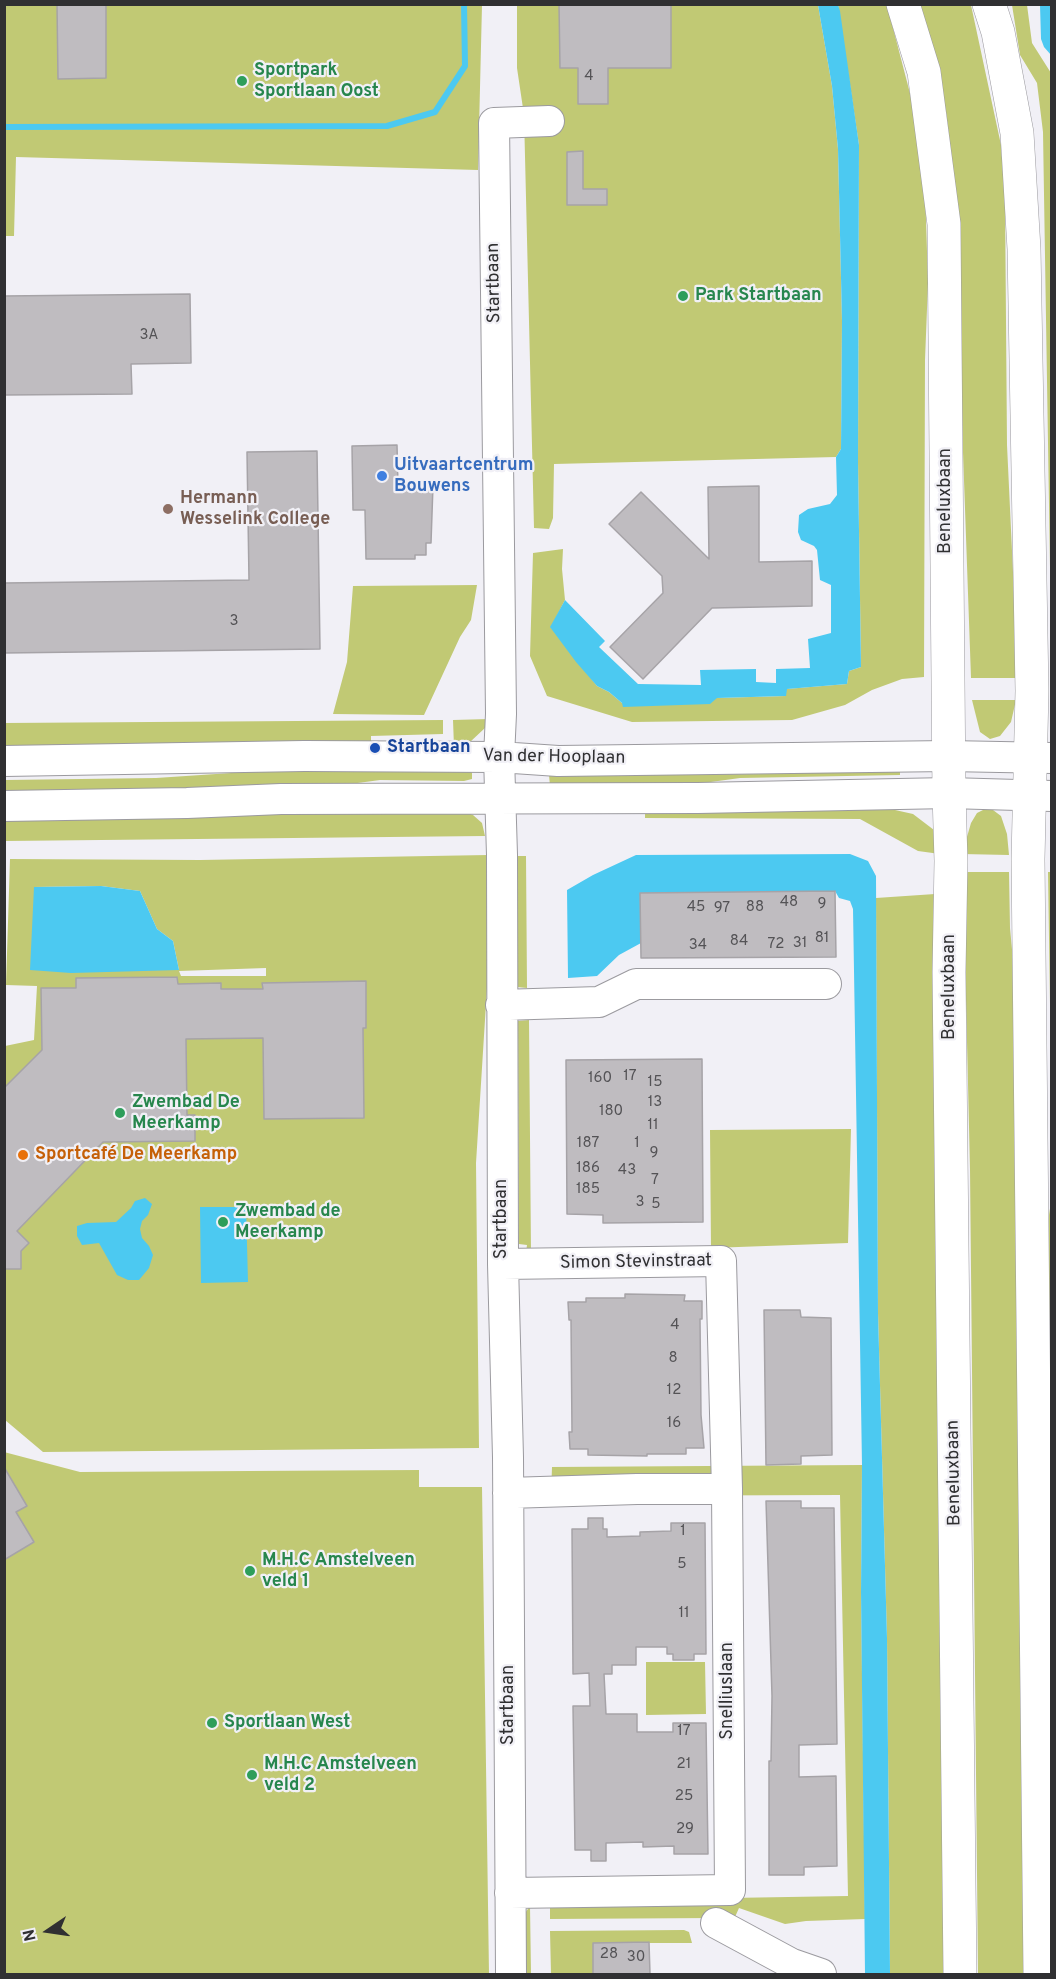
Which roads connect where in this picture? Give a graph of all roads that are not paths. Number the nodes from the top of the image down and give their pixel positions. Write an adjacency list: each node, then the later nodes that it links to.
1 (903, 4): 4 (main road, Beneluxbaan)
2 (989, 4): 6 (main road)
3 (549, 121): 5 (street, Startbaan)
4 (948, 756): 5 (street, Van der Hooplaan); 6 (street, Van der Hooplaan); 8 (main road, Beneluxbaan)
5 (499, 757): 7 (street, Van der Hooplaan); 10 (street, Startbaan)
6 (1042, 758): 9 (main road)
7 (4, 761)
8 (949, 793): 9 (street); 10 (street); 21 (main road, Beneluxbaan)
9 (1041, 796): 22 (main road)
10 (499, 797): 11 (street); 13 (street, Startbaan)
11 (4, 806)
12 (826, 984): 13 (street)
13 (501, 1005): 14 (street, Startbaan)
14 (503, 1264): 15 (street, Simon Stevinstraat); 16 (street, Startbaan)
15 (727, 1489): 16 (street); 17 (street, Snelliuslaan)
16 (508, 1493): 17 (street, Startbaan)
17 (510, 1893): 19 (street, Startbaan)
18 (716, 1923): 20 (street)
19 (511, 1974)
20 (821, 1974)
21 (960, 1974)
22 (1040, 1974)

